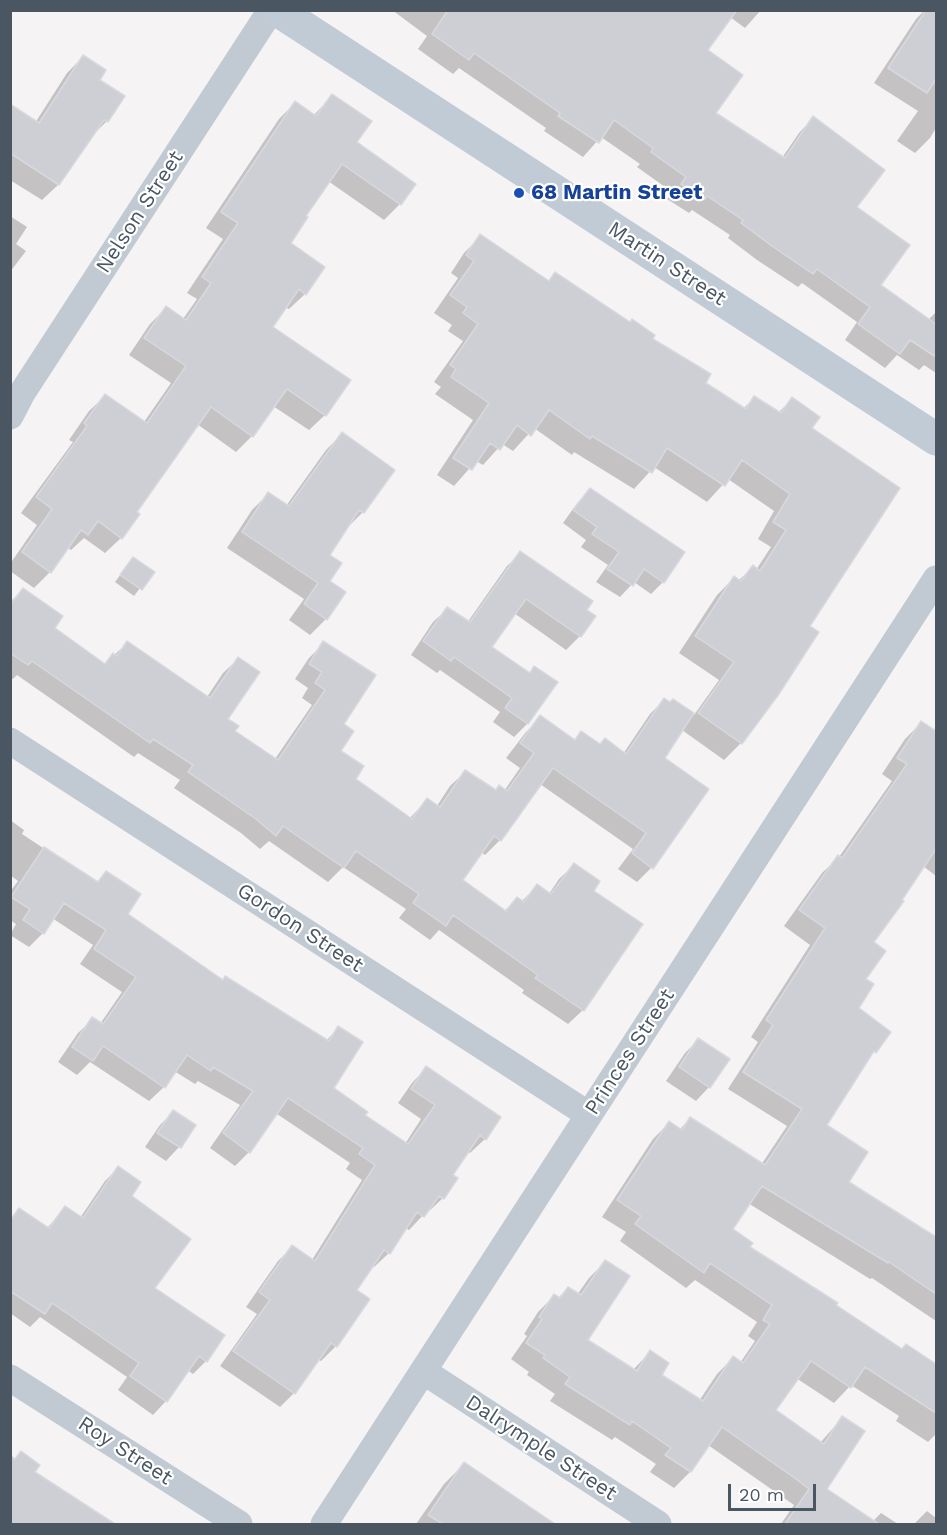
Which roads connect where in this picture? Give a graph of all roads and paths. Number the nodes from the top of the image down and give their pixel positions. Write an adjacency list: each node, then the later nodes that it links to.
1 (271, 10): 3 (street, Nelson Street)
2 (277, 10): 4 (street, Martin Street)
3 (10, 416)
4 (936, 439)
5 (936, 579): 7 (street, Princes Street)
6 (10, 741): 7 (street, Gordon Street)
7 (589, 1115): 8 (street, Princes Street)
8 (423, 1371): 11 (street, Princes Street); 12 (street, Dalrymple Street)
9 (10, 1378): 10 (street, Roy Street)
10 (239, 1524)
11 (324, 1524)
12 (658, 1524)

